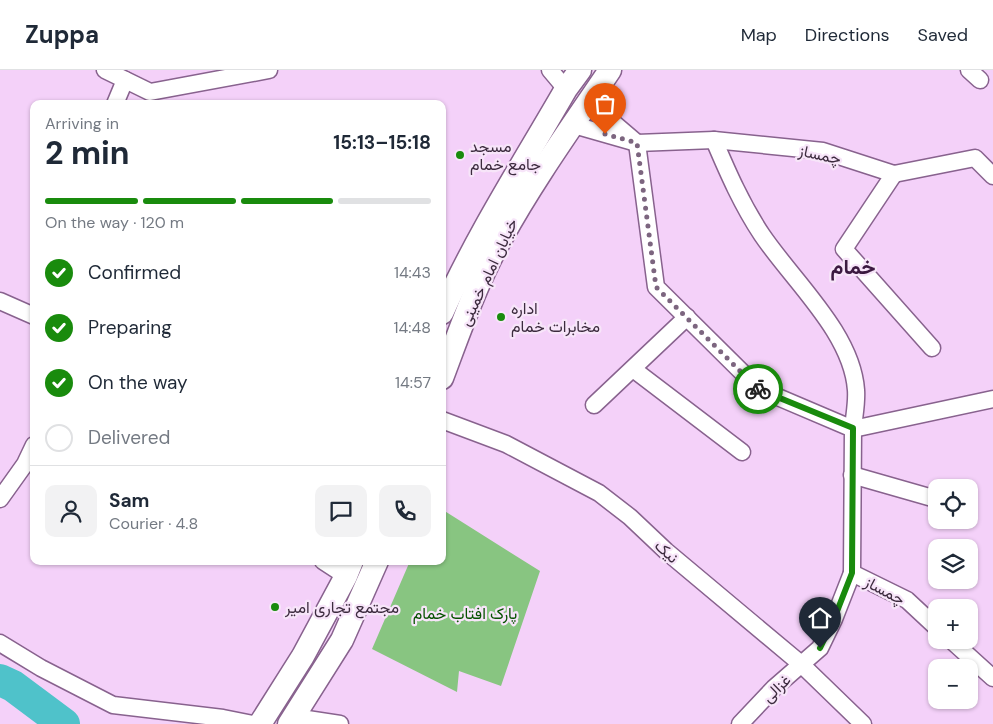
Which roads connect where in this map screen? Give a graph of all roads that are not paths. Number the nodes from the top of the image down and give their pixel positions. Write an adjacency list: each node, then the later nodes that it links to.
1 (105, 70): 6 (street)
2 (269, 70): 6 (street)
3 (550, 70): 7 (street)
4 (580, 70): 7 (main road, خیابان امام خمینی)
5 (605, 72): 9 (main road, خیابان امام خمینی)
6 (125, 80): 8 (street)
7 (566, 89): 16 (main road, خیابان امام خمینی)
8 (116, 100)
9 (589, 102): 10 (main road, خیابان امام خمینی); 12 (street)
10 (574, 125): 12 (street, چمساز); 20 (main road, خیابان امام خمینی)
11 (714, 140): 12 (street, چمساز); 13 (street, چمساز); 25 (street, چمساز)
12 (637, 143): 18 (street)
13 (894, 174): 14 (street, چمساز); 19 (street)
14 (993, 176)
15 (0, 302): 17 (street)
16 (446, 304)
17 (30, 314)
18 (687, 317): 21 (street); 25 (street)
19 (932, 348)
20 (446, 368)
21 (633, 369): 23 (street); 26 (street)
22 (993, 399): 25 (street)
23 (594, 405)
24 (446, 422): 37 (street, نیک)
25 (853, 428): 28 (street, چمساز)
26 (742, 452)
27 (29, 466): 30 (street)
28 (852, 475): 29 (street); 33 (street, چمساز)
29 (928, 497)
30 (0, 499)
31 (375, 565): 39 (main road)
32 (349, 568): 41 (main road)
33 (852, 573): 34 (street, چمساز); 37 (street, غزالی)
34 (928, 620)
35 (0, 643): 40 (street)
36 (961, 649): 38 (street)
37 (802, 664): 43 (street, غزالی); 44 (street, نیک)
38 (993, 678)
39 (291, 720): 42 (street)
40 (253, 724)
41 (260, 724)
42 (340, 724)
43 (740, 724)
44 (863, 724)

